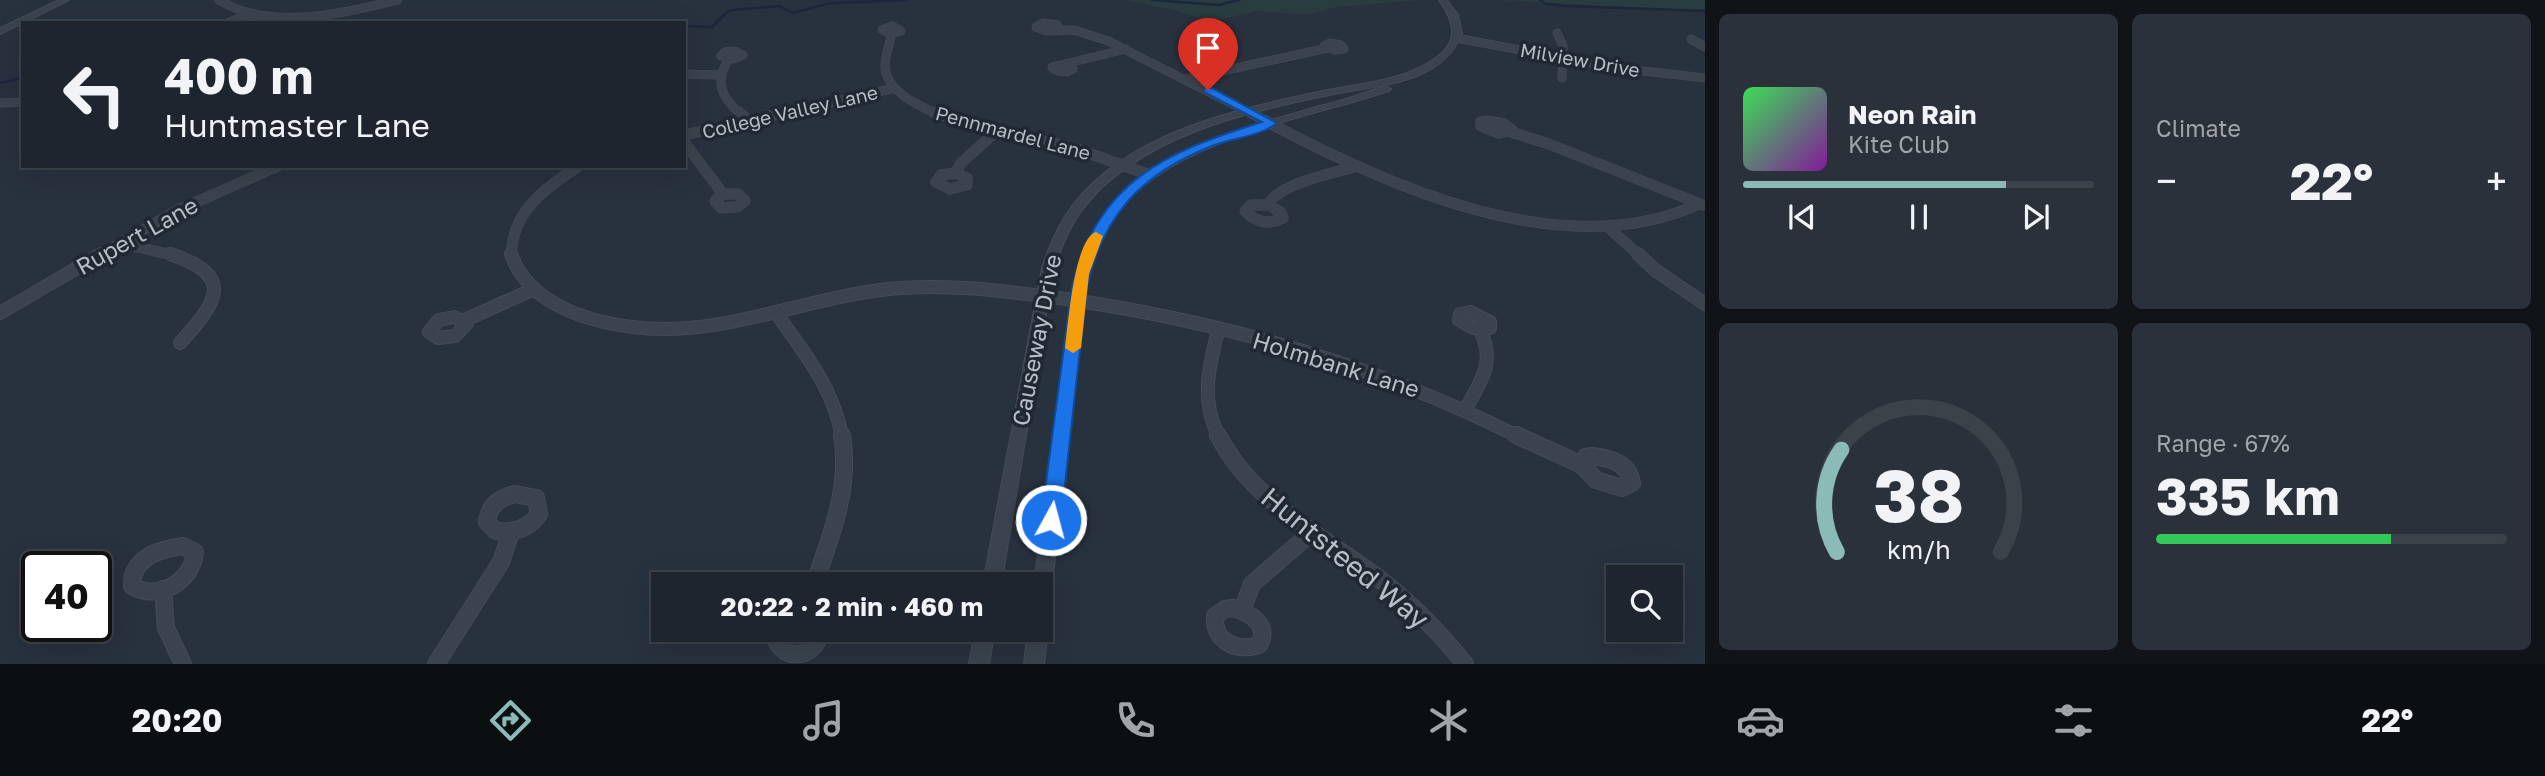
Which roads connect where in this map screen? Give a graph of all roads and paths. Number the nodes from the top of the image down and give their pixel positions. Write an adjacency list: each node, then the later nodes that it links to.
1 (65, 0): 8 (street)
2 (219, 0): 5 (street)
3 (398, 0): 5 (street)
4 (1443, 0): 11 (street)
5 (251, 14): 6 (street)
6 (233, 21)
7 (1059, 29): 15 (street)
8 (0, 31)
9 (1557, 33): 16 (street)
10 (891, 34): 26 (street)
11 (1457, 35): 16 (street, Milview Drive); 22 (street, Causeway Drive)
12 (1691, 39): 13 (street)
13 (1705, 47)
14 (1328, 48): 25 (street)
15 (1126, 49): 18 (street); 25 (street)
16 (1563, 55): 19 (street, Milview Drive); 23 (street); 24 (street, Milview Drive)
17 (729, 59): 21 (street)
18 (1068, 65)
19 (1705, 72)
20 (686, 74): 21 (street)
21 (719, 75): 30 (street)
22 (1407, 77): 29 (street, Causeway Drive); 31 (street, Causeway Drive)
23 (1562, 78)
24 (1705, 78)
25 (1186, 79): 29 (street)
26 (895, 88): 30 (street, College Valley Lane); 32 (street, Pennmardel Lane)
27 (21, 102): 28 (street)
28 (0, 103)
29 (1252, 113): 31 (street); 36 (street, Causeway Drive)
30 (748, 121): 34 (street, College Valley Lane)
31 (1272, 123): 37 (street); 41 (street, Causeway Drive)
32 (998, 130): 36 (street, Pennmardel Lane); 40 (street)
33 (1510, 132): 44 (street)
34 (686, 135)
35 (686, 145): 42 (street)
36 (1124, 165): 41 (street, Pennmardel Lane); 48 (street, Causeway Drive)
37 (1357, 166): 43 (street); 45 (street)
38 (273, 168): 46 (street, Rupert Lane)
39 (576, 168): 47 (street)
40 (955, 173)
41 (1150, 175): 49 (street, Causeway Drive)
42 (723, 194)
43 (1268, 205)
44 (1702, 205): 45 (street)
45 (1608, 227): 50 (street)
46 (122, 243): 51 (street, Rupert Lane); 56 (street)
47 (534, 289): 52 (street); 53 (street)
48 (1043, 298): 49 (street); 52 (street); 62 (street, Causeway Drive)
49 (1078, 303): 54 (street, Holmbank Lane); 63 (street, Causeway Drive)
50 (1705, 304)
51 (0, 313)
52 (776, 313): 61 (street)
53 (465, 320)
54 (1218, 330): 57 (street, Holmbank Lane); 60 (street, Huntsteed Way)
55 (1480, 330): 57 (street)
56 (180, 343)
57 (1465, 410): 58 (street, Holmbank Lane)
58 (1582, 465)
59 (511, 532): 71 (street)
60 (1311, 533): 65 (street); 74 (street, Huntsteed Way)
61 (818, 572)
62 (994, 572)
63 (1045, 572)
64 (163, 589): 70 (street)
65 (1242, 610)
66 (775, 642): 67 (street)
67 (819, 642)
68 (983, 642): 72 (street)
69 (1037, 642): 73 (street)
70 (183, 664)
71 (436, 664)
72 (979, 664)
73 (1034, 664)
74 (1465, 664)

